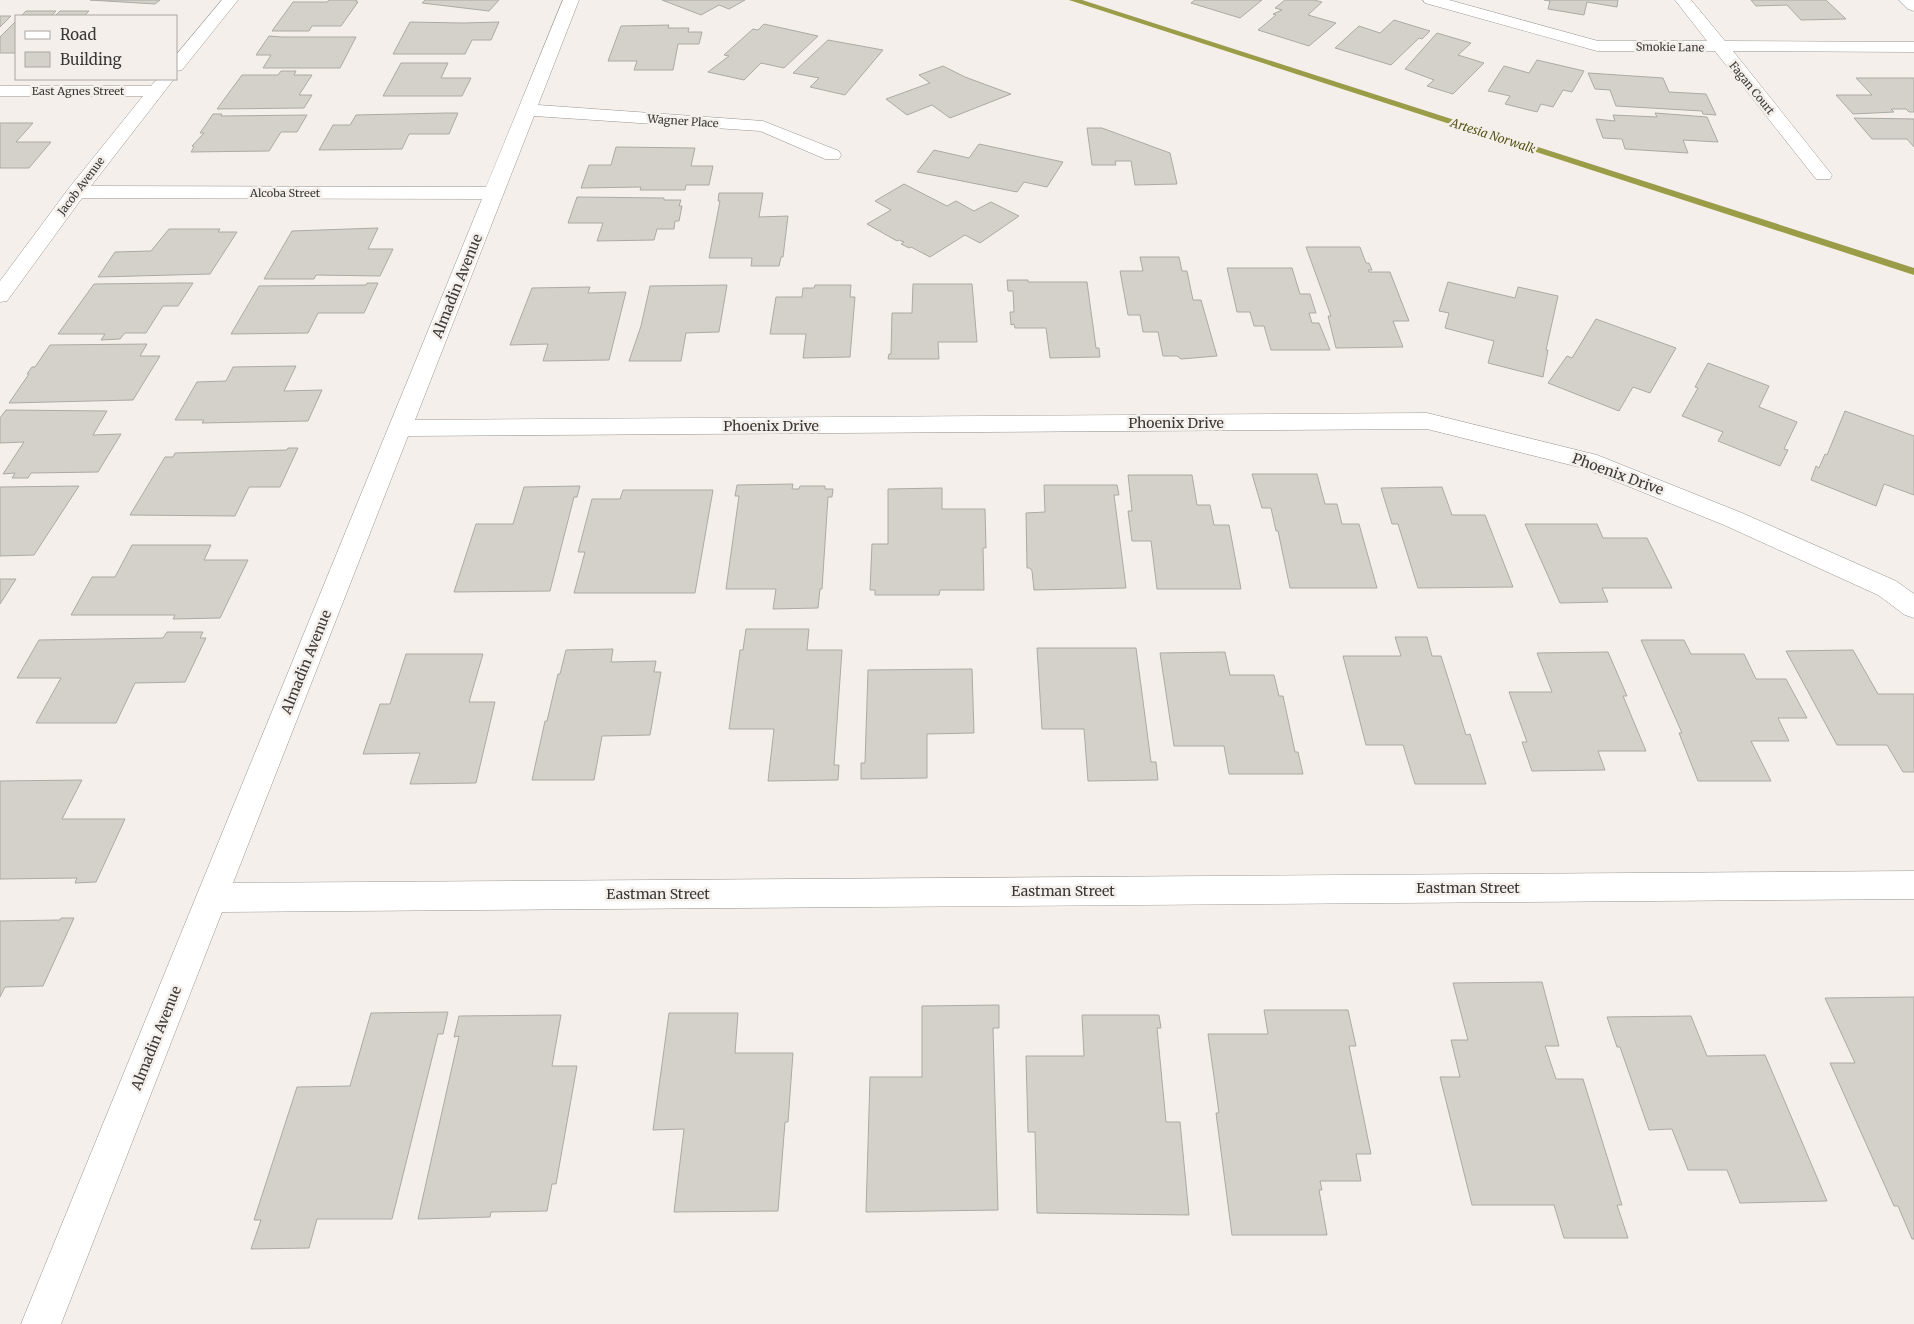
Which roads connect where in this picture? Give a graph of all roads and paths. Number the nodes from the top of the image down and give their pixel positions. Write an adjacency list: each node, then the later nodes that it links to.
1 (230, 0): 9 (street)
2 (571, 0): 12 (street, Almadin Avenue)
3 (1431, 0): 8 (street, Smokie Lane)
4 (1683, 0): 8 (street, Fagan Court)
5 (1907, 0): 6 (street)
6 (1914, 6)
7 (1914, 47): 8 (street, Smokie Lane)
8 (1720, 48): 14 (street, Fagan Court)
9 (178, 64)
10 (161, 85): 11 (street, East Agnes Street); 15 (street, Jacob Avenue)
11 (0, 91)
12 (528, 110): 13 (street, Wagner Place); 16 (street, Almadin Avenue)
13 (832, 155)
14 (1823, 175)
15 (76, 192): 16 (street, Alcoba Street); 17 (street, Jacob Avenue)
16 (494, 194): 18 (street, Almadin Avenue)
17 (0, 296)
18 (400, 428): 19 (street, Phoenix Drive); 21 (street, Almadin Avenue)
19 (1914, 608)
20 (1914, 885): 21 (street, Eastman Street)
21 (212, 898): 22 (street, Almadin Avenue)
22 (41, 1324)

